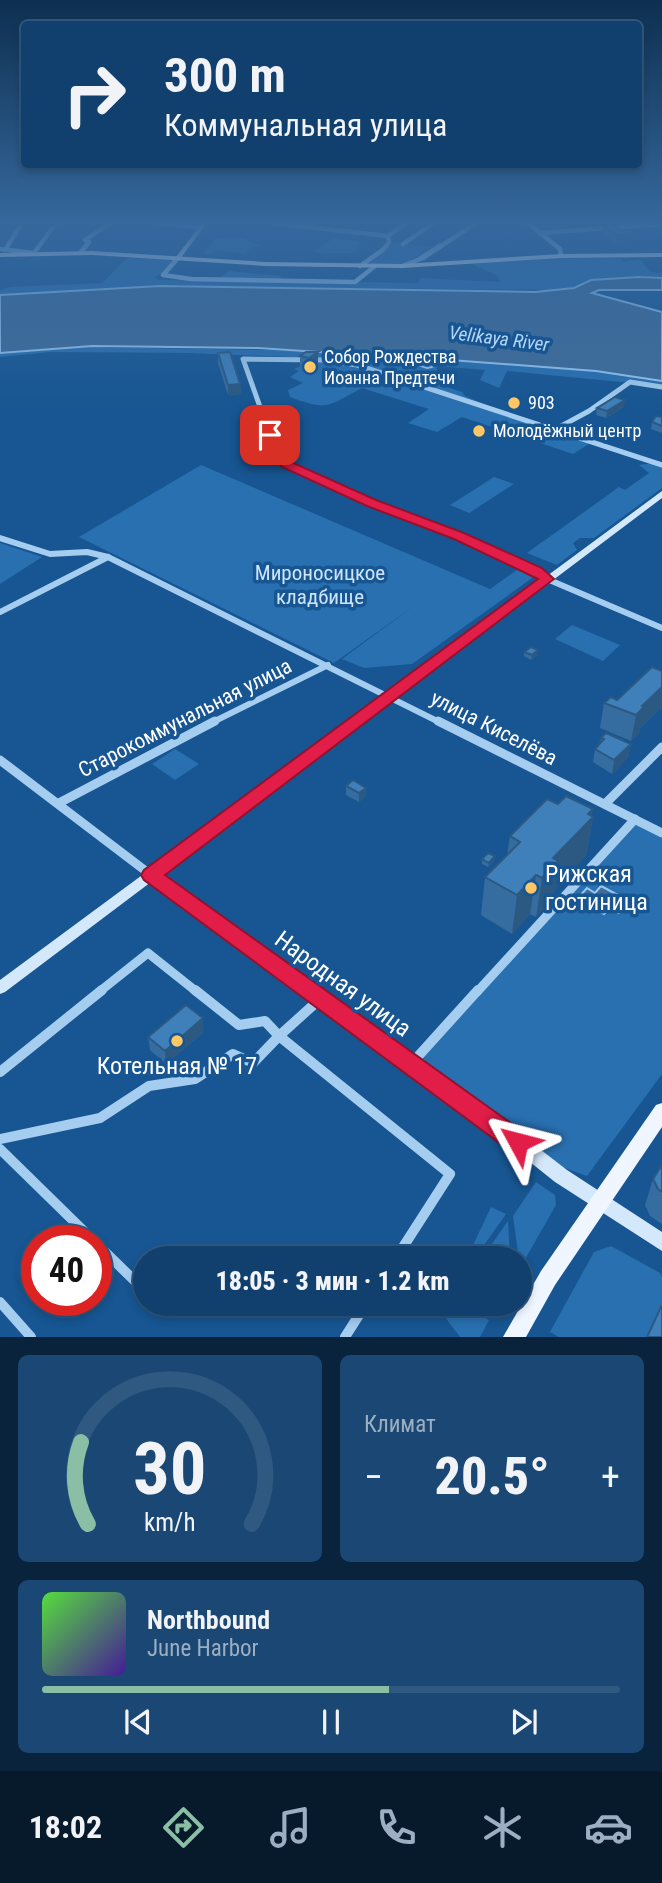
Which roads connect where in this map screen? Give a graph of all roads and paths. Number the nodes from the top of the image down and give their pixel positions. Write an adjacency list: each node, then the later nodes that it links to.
1 (662, 387): 2 (street)
2 (554, 430): 3 (street); 7 (street)
3 (662, 465)
4 (662, 494): 7 (main road)
5 (0, 538): 6 (street, улица Киселёва)
6 (108, 557): 8 (street); 10 (street, улица Киселёва)
7 (547, 579): 9 (street); 11 (main road)
8 (0, 612)
9 (662, 628)
10 (328, 666): 11 (street, улица Киселёва); 14 (street, Старокоммунальная улица)
11 (390, 695): 15 (street, улица Киселёва); 18 (main road)
12 (662, 747): 15 (street)
13 (0, 760): 14 (street, Народная улица)
14 (59, 803): 18 (street, Народная улица)
15 (606, 804): 16 (street, улица Киселёва)
16 (635, 819): 17 (street, улица Киселёва); 22 (street)
17 (662, 833)
18 (151, 875): 19 (main road); 20 (main road, Народная улица)
19 (0, 988)
20 (320, 999): 21 (street); 22 (main road, Народная улица)
21 (279, 1036): 23 (street); 25 (street); 30 (street)
22 (411, 1064): 27 (main road, Народная улица)
23 (0, 1072)
24 (662, 1111): 27 (main road)
25 (0, 1139)
26 (0, 1149): 28 (street)
27 (599, 1202): 29 (main road, Народная улица); 37 (main road)
28 (78, 1225)
29 (662, 1242)
30 (404, 1246)
31 (112, 1259): 32 (street)
32 (133, 1279)
33 (0, 1302): 35 (street)
34 (358, 1316): 36 (street)
35 (31, 1337)
36 (345, 1337)
37 (514, 1337)

